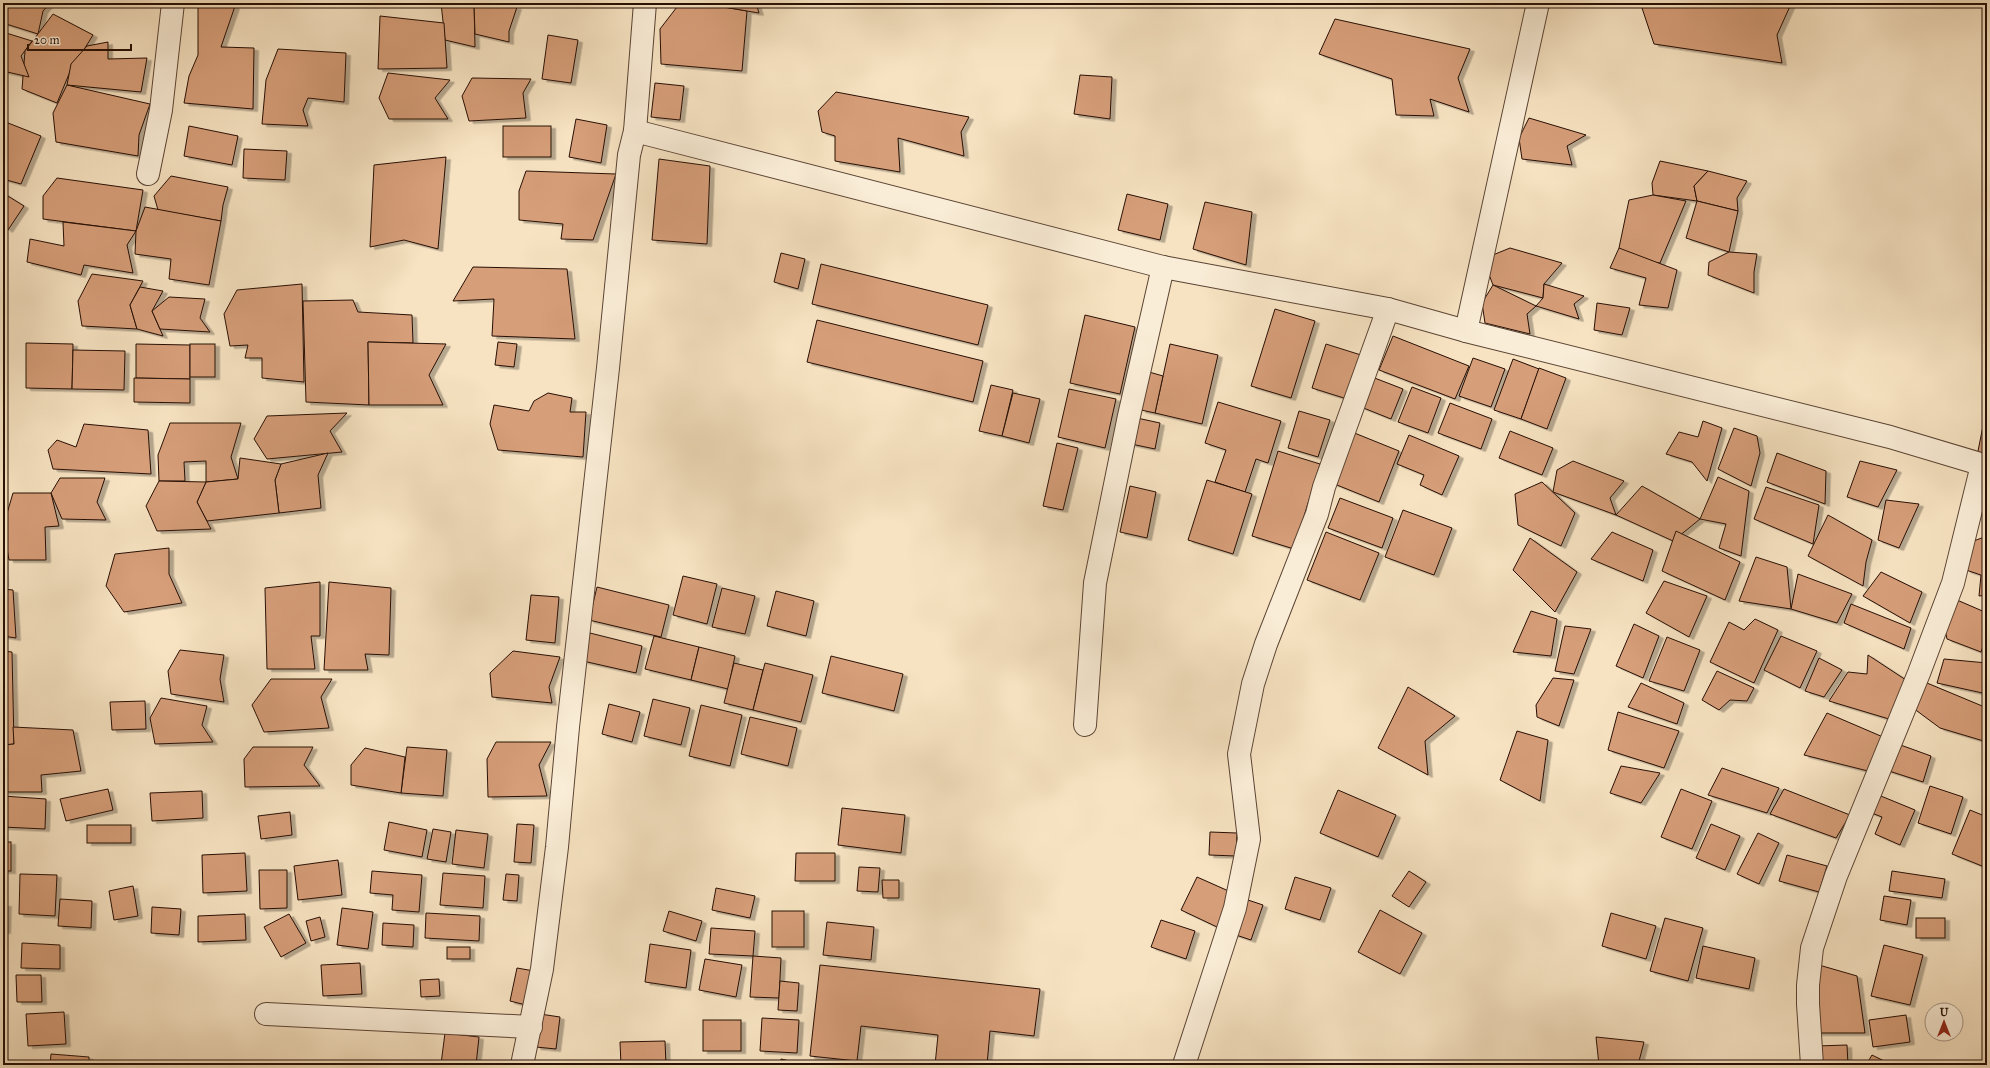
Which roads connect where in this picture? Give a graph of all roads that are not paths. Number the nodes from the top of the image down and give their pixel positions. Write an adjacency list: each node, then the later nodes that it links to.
1 (173, 3): 5 (street)
2 (645, 3): 4 (street)
3 (1538, 3): 8 (street)
4 (635, 131): 6 (street); 12 (street)
5 (148, 174)
6 (1163, 266): 7 (street); 10 (street)
7 (1388, 308): 8 (street); 14 (street)
8 (1466, 331): 9 (street)
9 (1985, 465): 15 (street)
10 (1085, 725)
11 (266, 1014): 12 (street)
12 (531, 1027): 13 (street)
13 (522, 1065)
14 (1184, 1065)
15 (1812, 1065)

